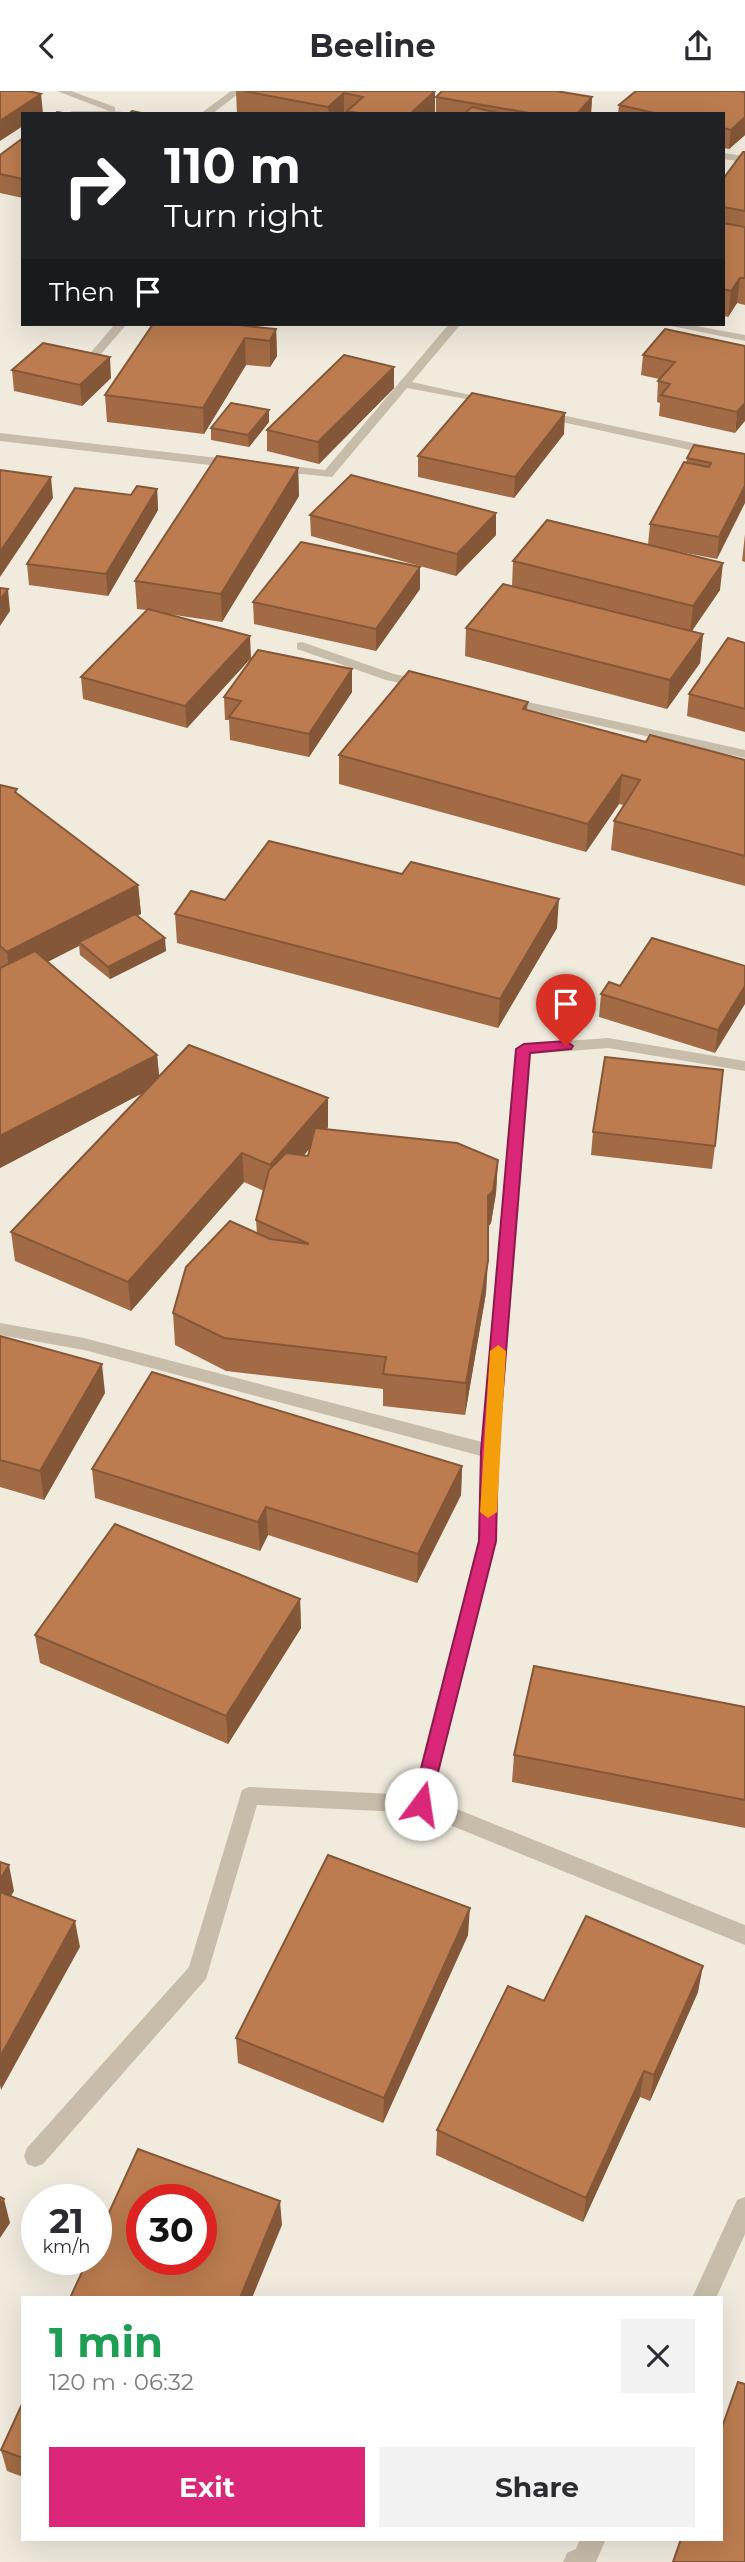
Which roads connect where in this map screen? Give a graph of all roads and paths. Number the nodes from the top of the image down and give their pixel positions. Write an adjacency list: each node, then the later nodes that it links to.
1 (62, 91): 3 (street)
2 (237, 91): 6 (street)
3 (118, 111): 4 (street); 5 (street)
4 (103, 112)
5 (124, 112)
6 (208, 112)
7 (725, 156): 8 (street)
8 (745, 159)
9 (119, 326): 13 (street)
10 (453, 326): 14 (street)
11 (679, 326): 12 (street)
12 (745, 338)
13 (91, 359)
14 (406, 383): 15 (street); 20 (street)
15 (500, 405)
16 (527, 411): 18 (street)
17 (0, 437): 19 (street)
18 (745, 459)
19 (246, 465)
20 (259, 467)
21 (302, 646): 22 (street)
22 (444, 688)
23 (497, 699): 24 (street)
24 (745, 754)
25 (745, 1066): 27 (street)
26 (0, 1328): 27 (street)
27 (490, 1451): 28 (street)
28 (421, 1804): 29 (street); 30 (street)
29 (745, 1935)
30 (35, 2156)
31 (745, 2208): 32 (street)
32 (705, 2296)
33 (592, 2541): 34 (street)
34 (576, 2562)

